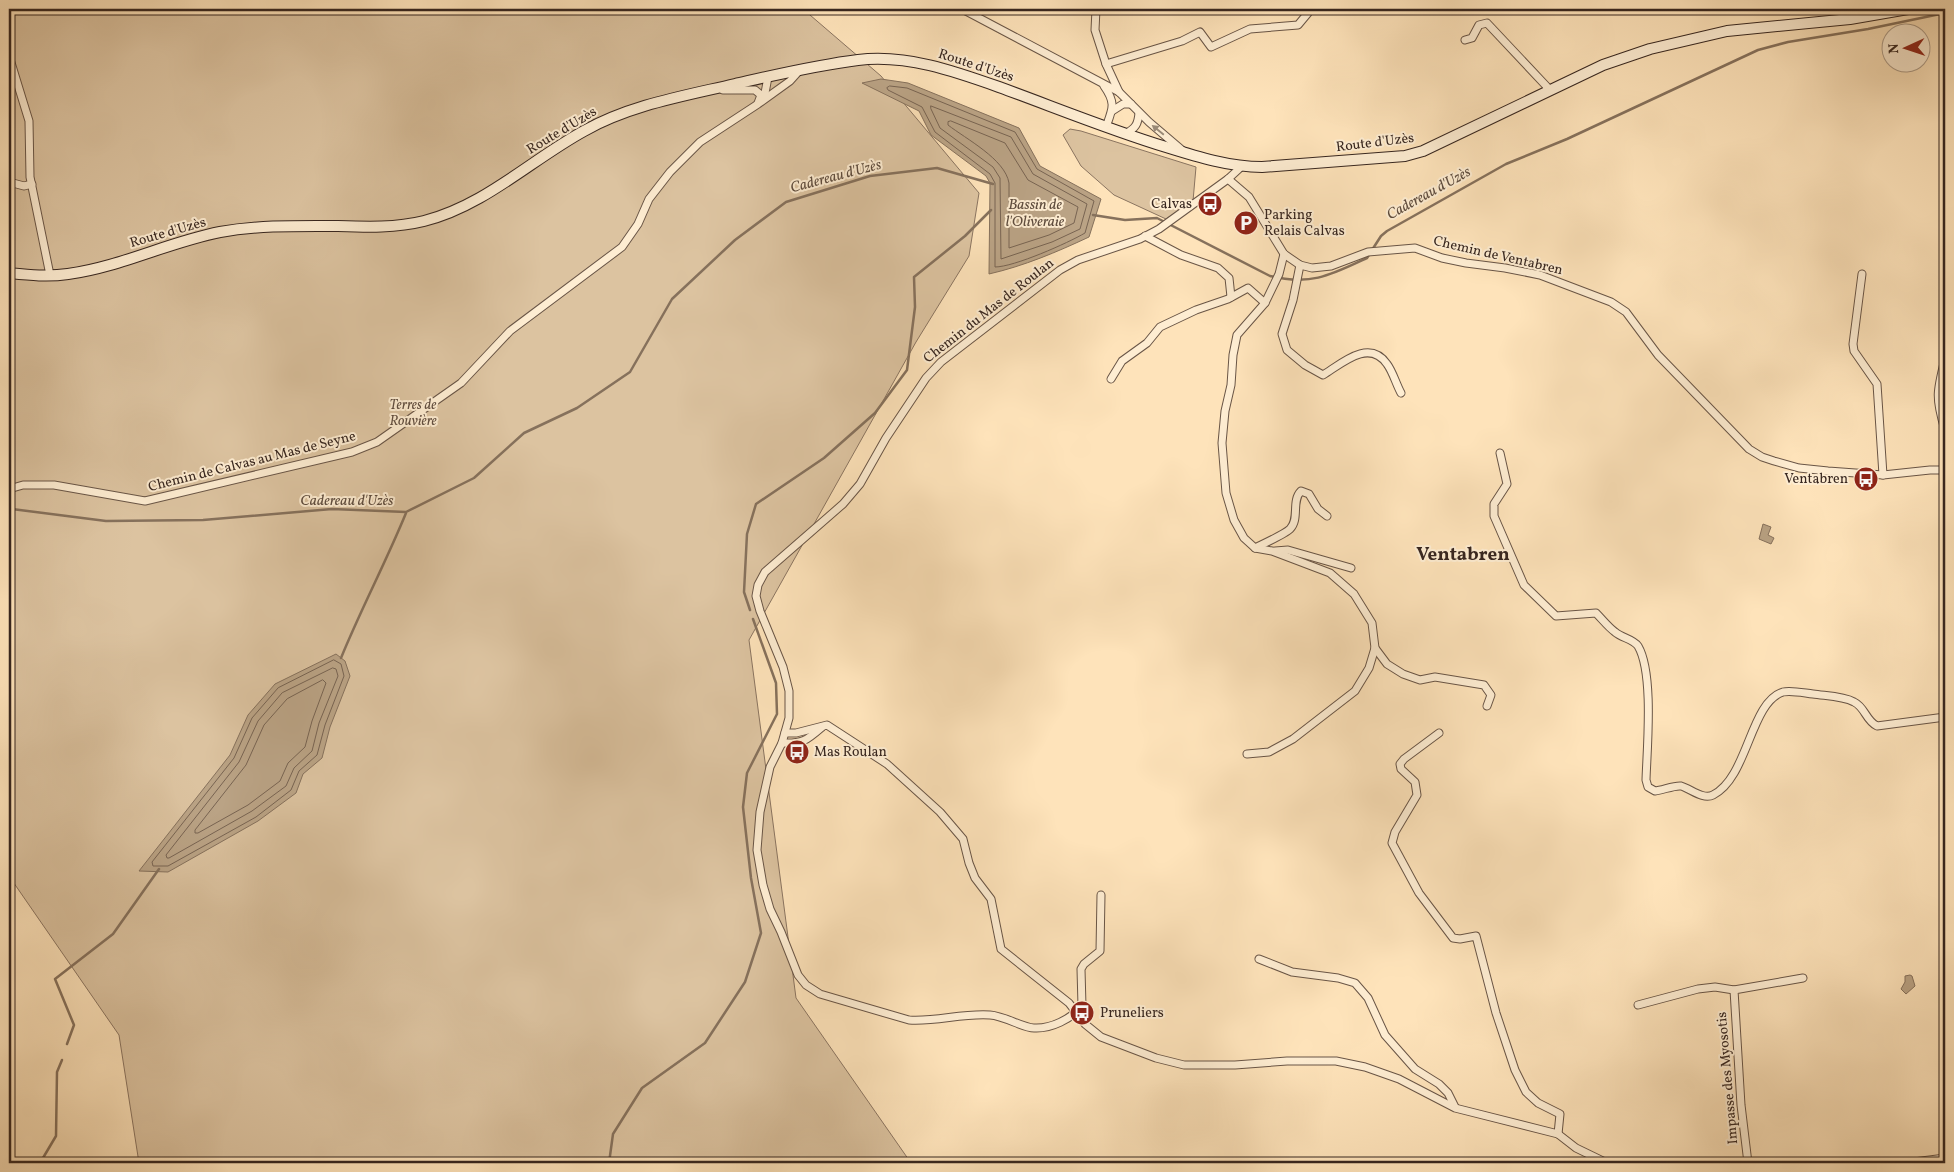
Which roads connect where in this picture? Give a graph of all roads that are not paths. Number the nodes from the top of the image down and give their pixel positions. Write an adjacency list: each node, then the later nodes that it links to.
1 (962, 9): 10 (street)
2 (1096, 9): 7 (street)
3 (1310, 9): 7 (street)
4 (1908, 9): 12 (main road, Route d'Uzès)
5 (1465, 40): 12 (street)
6 (9, 56): 25 (street)
7 (1106, 64): 13 (street)
8 (799, 71): 9 (main road, Route d'Uzès); 14 (street, Chemin de Calvas au Mas de Seyne); 19 (main road, Route d'Uzès)
9 (771, 76): 11 (main road, Route d'Uzès); 14 (street); 15 (street)
10 (1102, 83): 13 (street); 17 (street)
11 (710, 90): 15 (street); 31 (main road, Route d'Uzès)
12 (1550, 90): 22 (main road, Route d'Uzès)
13 (1119, 92): 16 (street)
14 (772, 94): 15 (street, Chemin de Calvas au Mas de Seyne)
15 (758, 104): 41 (street, Chemin de Calvas au Mas de Seyne)
16 (1131, 104): 17 (street); 18 (street)
17 (1112, 111): 19 (street)
18 (1139, 113): 20 (street); 21 (street, one-way to 18)
19 (1106, 127): 20 (main road, Route d'Uzès)
20 (1125, 134): 21 (main road, Route d'Uzès)
21 (1186, 153): 22 (main road, Route d'Uzès)
22 (1242, 167): 23 (street, Chemin du Mas de Roulan)
23 (1228, 179): 26 (street, Chemin du Mas de Roulan); 27 (street)
24 (9, 182): 25 (street)
25 (32, 184): 31 (street)
26 (1145, 236): 32 (street); 50 (street, Chemin du Mas de Roulan)
27 (1284, 254): 28 (street); 33 (street)
28 (1300, 265): 36 (street); 40 (street, Chemin de Ventabren)
29 (9, 273): 31 (main road, Route d'Uzès)
30 (1862, 274): 40 (street)
31 (50, 275)
32 (1231, 297): 33 (street); 35 (street)
33 (1265, 303): 43 (street)
34 (1945, 359): 37 (street)
35 (1111, 380)
36 (1401, 393)
37 (1945, 430)
38 (1500, 453): 48 (street)
39 (1945, 470): 40 (street, Chemin de Ventabren)
40 (1883, 475)
41 (9, 489)
42 (1327, 516): 43 (street)
43 (1255, 548): 44 (street)
44 (1272, 551): 45 (street); 46 (street)
45 (1352, 568)
46 (1375, 648): 47 (street); 53 (street)
47 (1487, 706)
48 (1945, 717)
49 (822, 726): 50 (street); 52 (street); 59 (street)
50 (785, 733): 52 (street, Chemin du Mas de Roulan)
51 (1439, 733): 61 (street)
52 (782, 743): 59 (street, Chemin du Mas de Roulan)
53 (1247, 754)
54 (1100, 895): 59 (street)
55 (1259, 959): 60 (street)
56 (1802, 978): 57 (street)
57 (1734, 990): 58 (street); 64 (street, Impasse des Myosotis)
58 (1638, 1005)
59 (1077, 1012): 60 (street)
60 (1455, 1108): 61 (street)
61 (1558, 1134): 63 (street)
62 (1945, 1158): 65 (street)
63 (1607, 1163)
64 (1748, 1163)
65 (1906, 1163)

